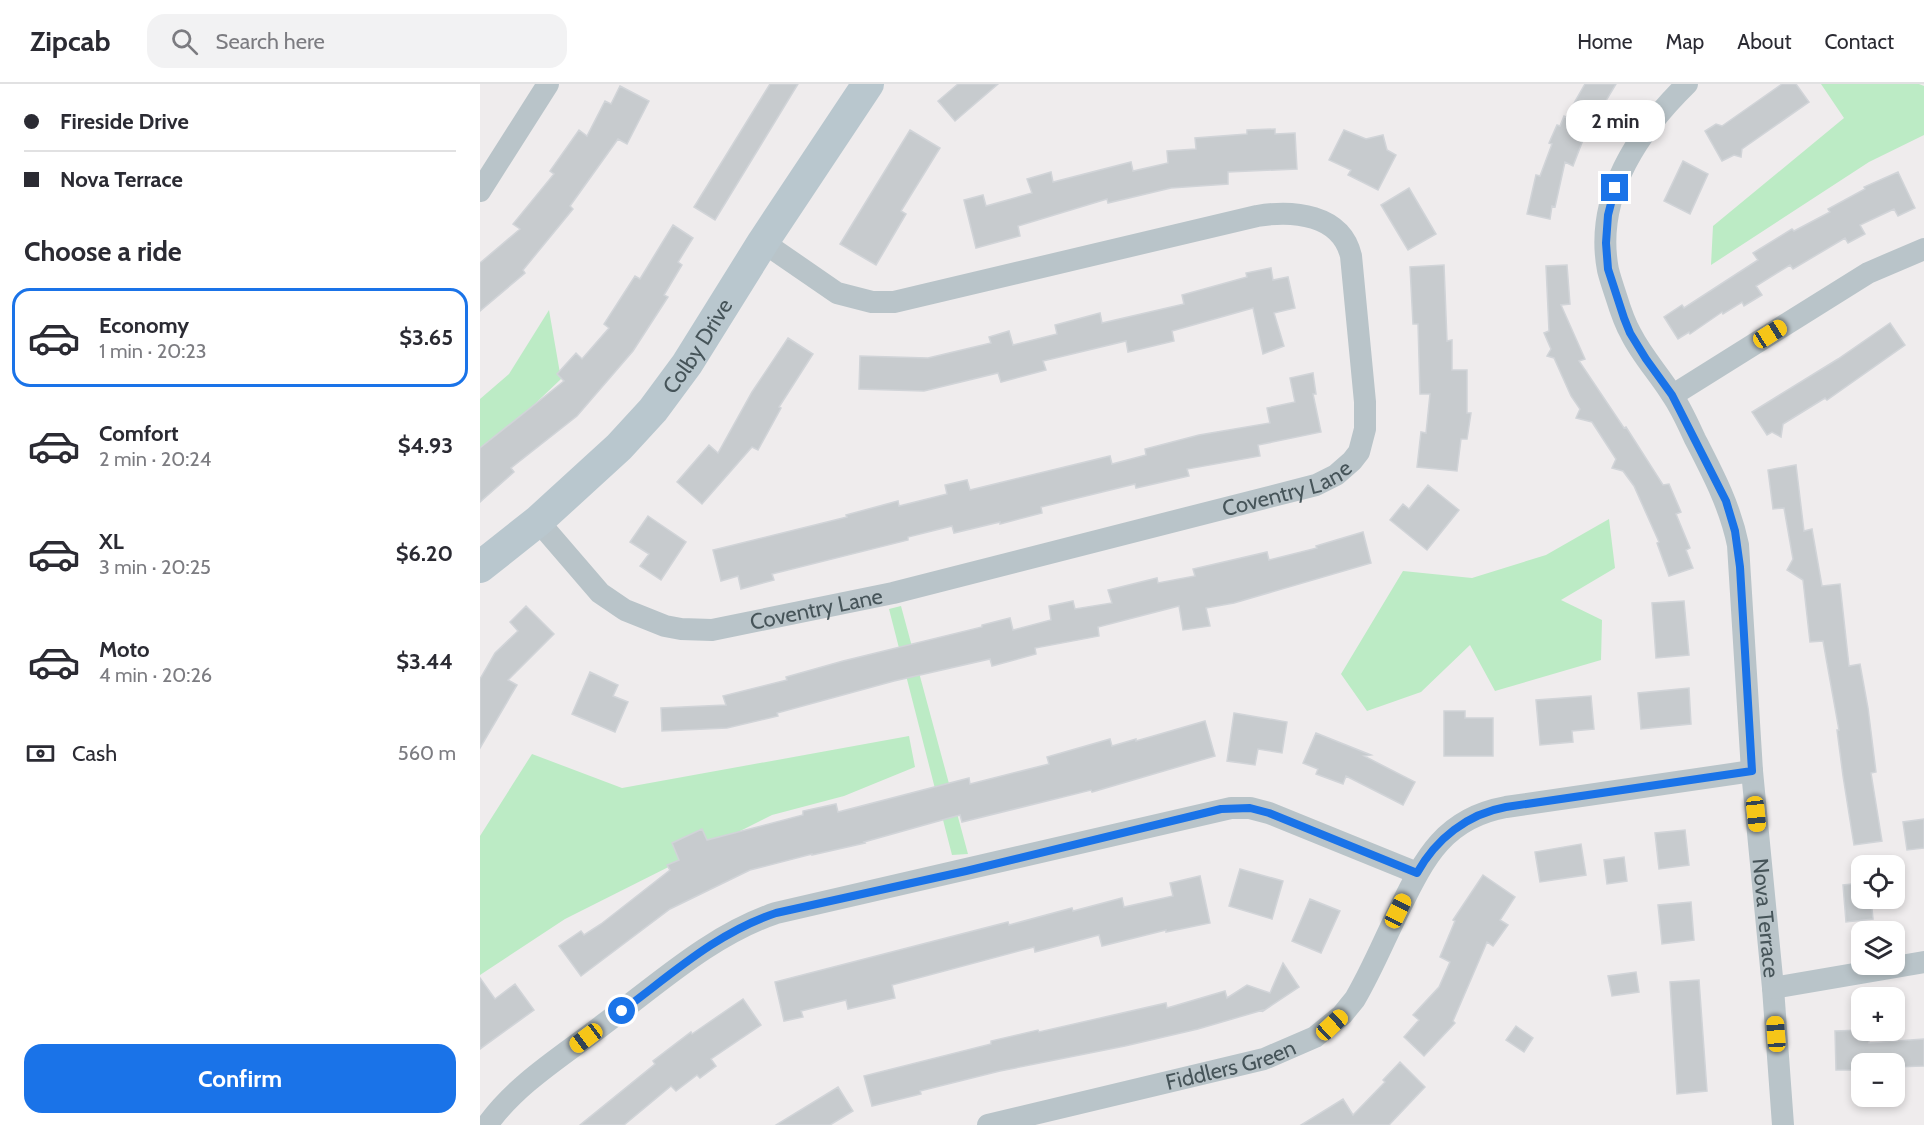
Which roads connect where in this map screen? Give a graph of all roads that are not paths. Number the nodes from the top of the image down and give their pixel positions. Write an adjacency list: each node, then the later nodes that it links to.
1 (548, 84): 4 (street)
2 (868, 84): 5 (street, Colby Drive)
3 (1687, 84): 7 (street, Nova Terrace)
4 (480, 191)
5 (763, 243): 8 (street, Colby Drive); 8 (street, Coventry Lane)
6 (1924, 249): 7 (street)
7 (1672, 395): 10 (street, Nova Terrace)
8 (538, 521): 9 (street, Colby Drive)
9 (480, 567)
10 (1752, 771): 11 (street, Fiddlers Green); 13 (street, Nova Terrace)
11 (1417, 873): 14 (street); 15 (street, Fiddlers Green)
12 (1924, 963): 13 (street)
13 (1773, 988): 16 (street, Nova Terrace)
14 (487, 1125)
15 (988, 1125)
16 (1783, 1125)

